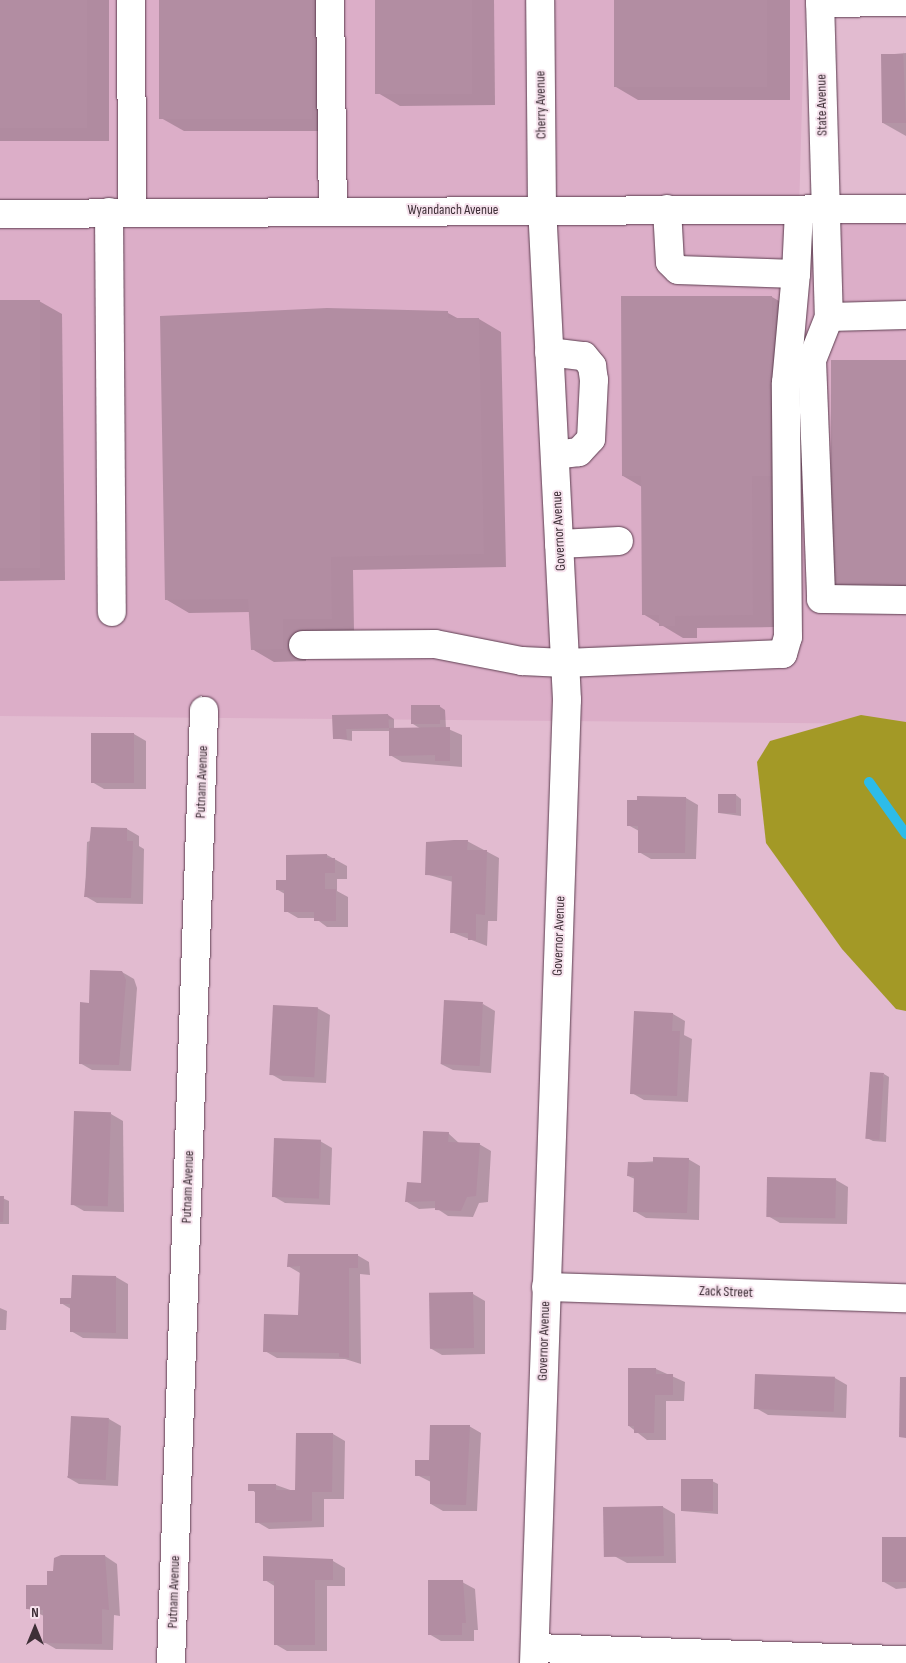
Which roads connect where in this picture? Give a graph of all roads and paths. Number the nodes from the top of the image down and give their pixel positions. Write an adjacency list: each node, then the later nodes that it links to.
1 (131, 0): 11 (street)
2 (330, 0): 10 (street)
3 (540, 0): 6 (street, Cherry Avenue)
4 (820, 1): 5 (street); 9 (street, State Avenue)
5 (906, 2)
6 (542, 209): 7 (street, Wyandanch Avenue); 10 (street, Wyandanch Avenue); 16 (street, Governor Avenue)
7 (668, 209): 9 (street, Wyandanch Avenue); 13 (street)
8 (906, 209): 9 (street, Wyandanch Avenue)
9 (812, 210): 13 (street); 15 (street)
10 (333, 211): 11 (street, Wyandanch Avenue)
11 (120, 212): 12 (street, Wyandanch Avenue); 21 (street)
12 (0, 214)
13 (796, 274): 23 (street)
14 (906, 315): 15 (street)
15 (829, 317): 20 (street)
16 (549, 352): 17 (street, Governor Avenue); 17 (street)
17 (555, 455): 19 (street, Governor Avenue)
18 (619, 541): 19 (street)
19 (559, 544): 23 (street, Governor Avenue)
20 (906, 600)
21 (112, 612)
22 (303, 645): 23 (street)
23 (565, 663): 25 (street, Governor Avenue)
24 (204, 711): 29 (street, Putnam Avenue)
25 (546, 1287): 26 (street, Zack Street); 27 (street, Governor Avenue)
26 (906, 1298)
27 (535, 1656): 28 (street)
28 (906, 1660)
29 (171, 1663)

